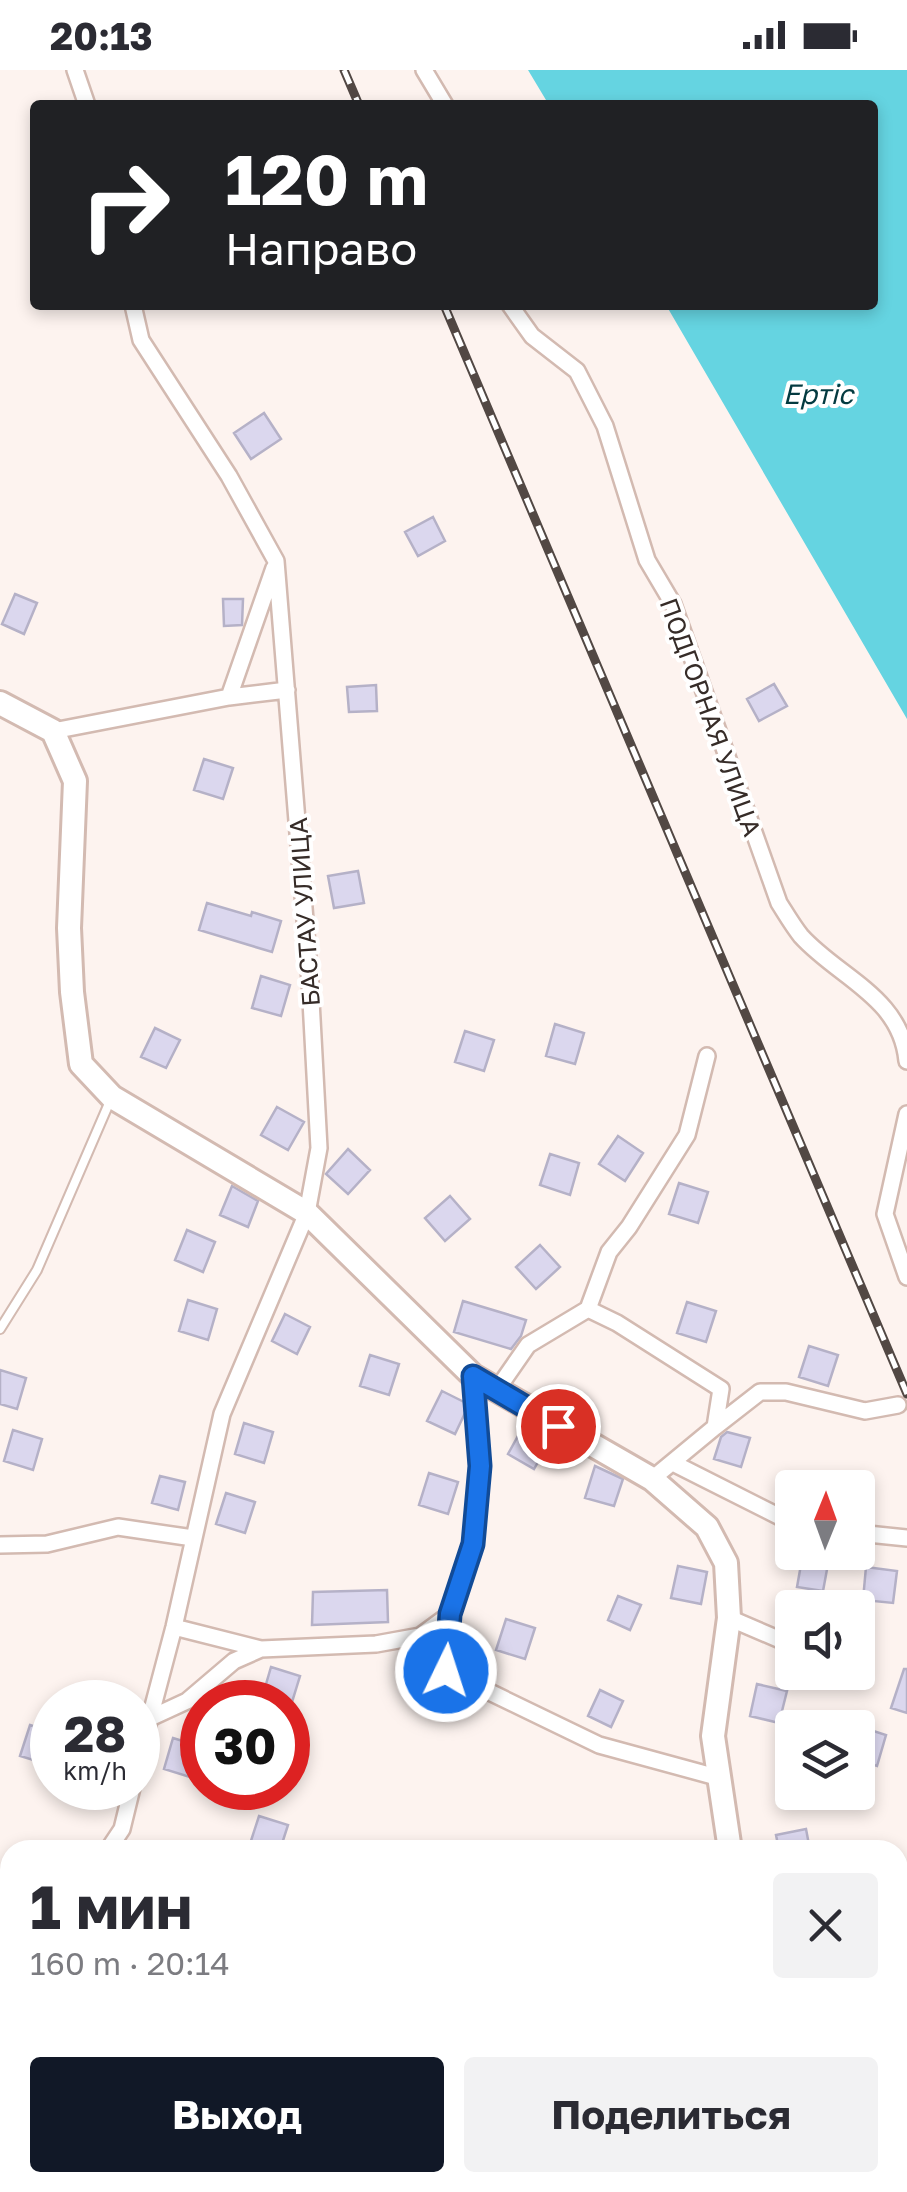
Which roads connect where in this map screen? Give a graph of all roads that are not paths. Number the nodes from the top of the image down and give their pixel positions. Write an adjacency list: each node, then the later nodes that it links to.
1 (76, 70): 3 (street)
2 (424, 70): 4 (street)
3 (86, 100)
4 (441, 100)
5 (134, 310): 7 (street, БАСТАУ УЛИЦА)
6 (514, 310): 13 (street, ПОДГОРНАЯ УЛИЦА)
7 (276, 561): 8 (street, БАСТАУ УЛИЦА); 9 (street)
8 (287, 690): 9 (street); 16 (street, БАСТАУ УЛИЦА)
9 (229, 697): 11 (street)
10 (0, 703): 11 (street)
11 (53, 731): 14 (street)
12 (707, 1056): 18 (street)
13 (907, 1061)
14 (112, 1097): 16 (street); 19 (lane)
15 (907, 1114): 17 (street)
16 (307, 1213): 20 (street); 28 (street, БАСТАУ УЛИЦА)
17 (907, 1277)
18 (588, 1309): 21 (street); 23 (street)
19 (0, 1329)
20 (473, 1376): 21 (street); 31 (street)
21 (496, 1390): 25 (street)
22 (898, 1404): 23 (street)
23 (715, 1428): 24 (street)
24 (673, 1463): 25 (street); 26 (street)
25 (652, 1479): 32 (street)
26 (775, 1514)
27 (875, 1535): 29 (street)
28 (193, 1538): 30 (street); 33 (street, БАСТАУ УЛИЦА)
29 (907, 1538)
30 (0, 1545)
31 (450, 1614): 35 (street); 38 (street)
32 (729, 1618): 34 (street); 38 (street)
33 (174, 1626): 35 (street); 36 (street, БАСТАУ УЛИЦА)
34 (775, 1637)
35 (260, 1650): 37 (street)
36 (159, 1680)
37 (160, 1713)
38 (720, 1778): 41 (street)
39 (127, 1810): 40 (street)
40 (115, 1840)
41 (729, 1840)

